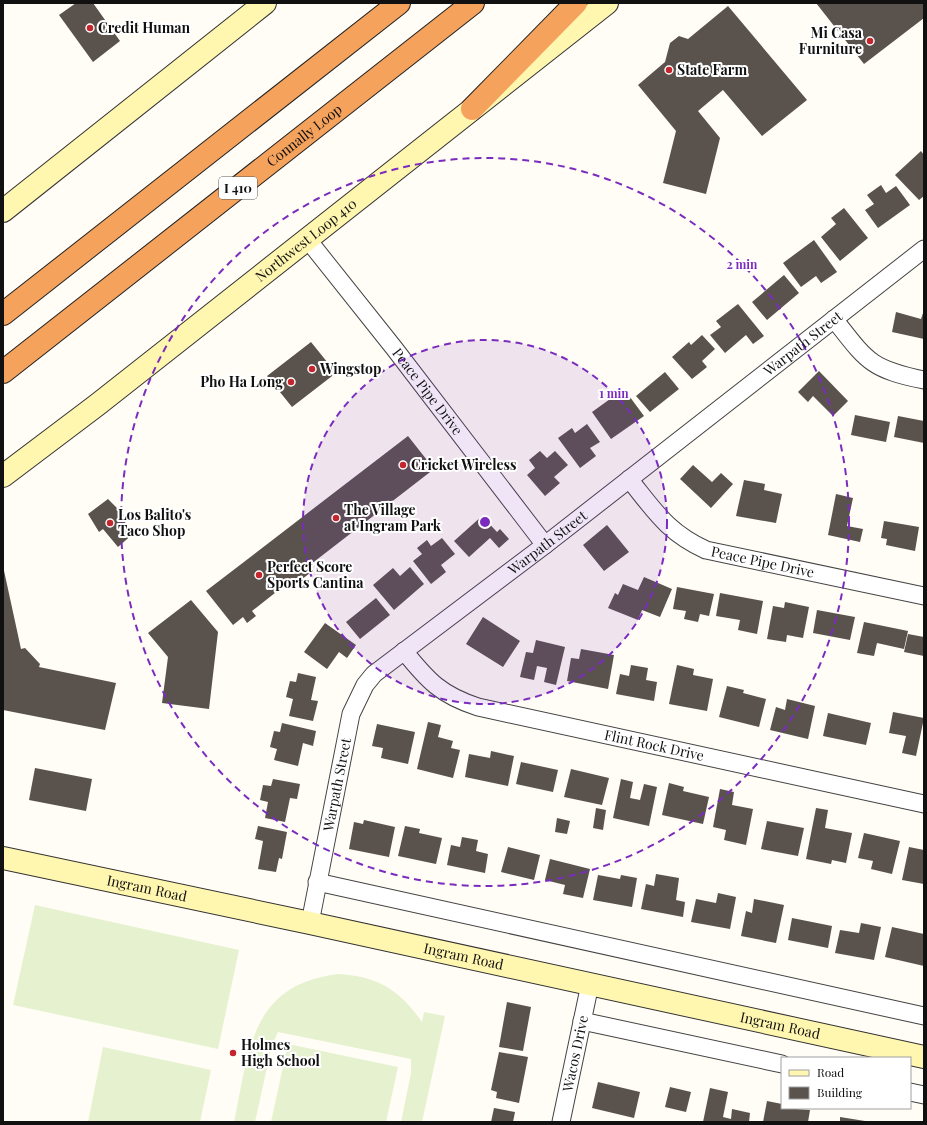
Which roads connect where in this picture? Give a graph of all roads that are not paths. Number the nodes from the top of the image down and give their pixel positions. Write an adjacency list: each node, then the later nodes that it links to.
1 (265, 3): 7 (main road)
2 (399, 3): 10 (highway)
3 (473, 3): 12 (highway, Connally Loop / I 410)
4 (576, 3): 6 (highway)
5 (607, 3): 6 (main road, Northwest Loop 410)
6 (472, 109): 8 (main road, Northwest Loop 410)
7 (3, 211)
8 (308, 240): 14 (main road, Northwest Loop 410); 16 (street, Peace Pipe Drive)
9 (924, 249): 11 (street, Warpath Street)
10 (3, 314)
11 (834, 319): 13 (street); 15 (street, Warpath Street)
12 (3, 372)
13 (924, 380)
14 (3, 476)
15 (629, 479): 16 (street, Warpath Street); 17 (street, Peace Pipe Drive)
16 (546, 545): 18 (street, Warpath Street)
17 (924, 596)
18 (404, 652): 19 (street, Flint Rock Drive); 21 (street, Warpath Street)
19 (924, 804)
20 (3, 858): 22 (main road, Ingram Road)
21 (317, 882): 22 (street, Warpath Street); 24 (street)
22 (310, 923): 23 (main road, Ingram Road)
23 (590, 984): 25 (street, Wacos Drive); 26 (main road, Ingram Road)
24 (924, 1016)
25 (582, 1020): 27 (street); 30 (street, Wacos Drive)
26 (924, 1057)
27 (781, 1064)
28 (911, 1092): 29 (street)
29 (924, 1095)
30 (561, 1122)

